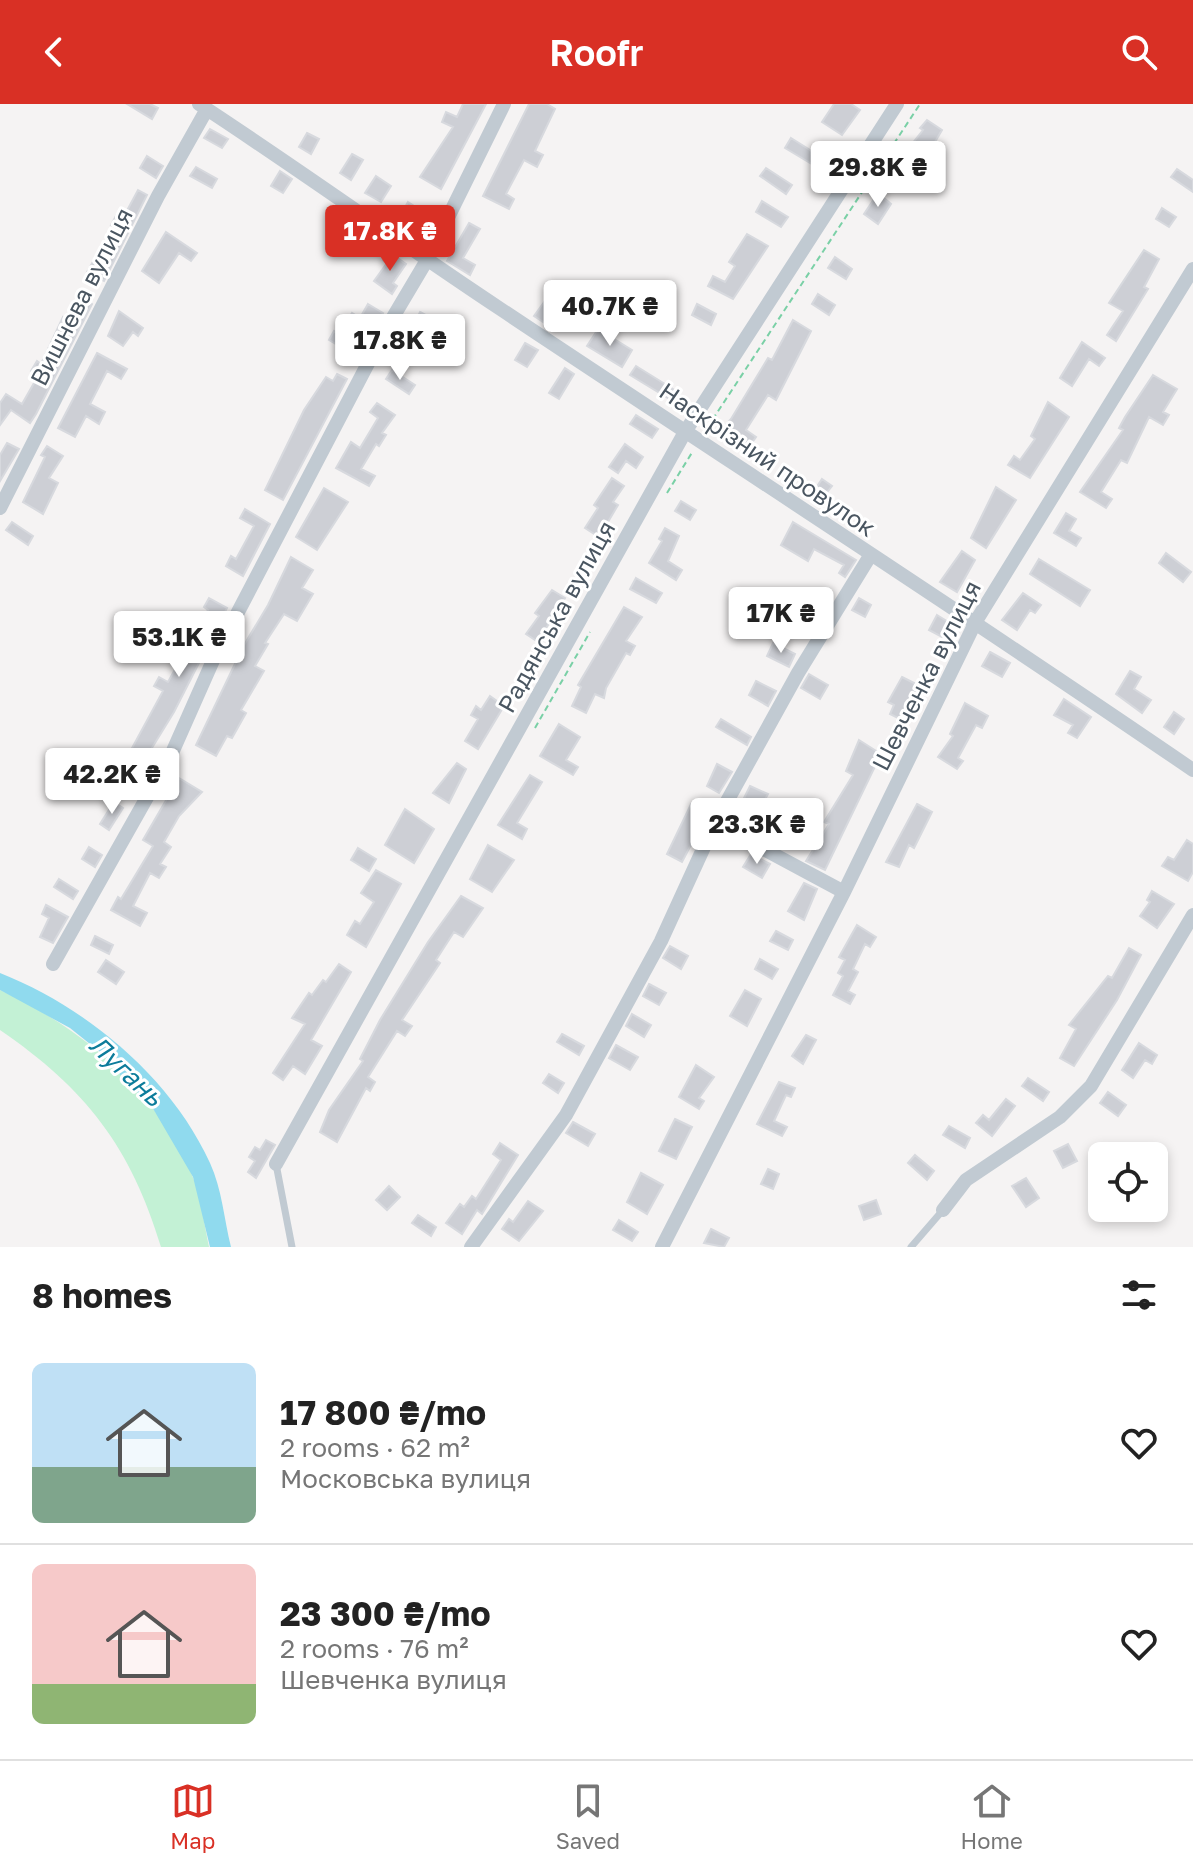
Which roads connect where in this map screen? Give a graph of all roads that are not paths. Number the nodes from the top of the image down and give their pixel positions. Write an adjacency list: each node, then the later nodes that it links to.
1 (504, 104): 4 (street)
2 (897, 104): 6 (street, Радянська вулиця)
3 (203, 106): 4 (street, Наскрізний провулок); 7 (street, Вишнева вулиця)
4 (427, 260): 6 (street, Наскрізний провулок); 14 (street)
5 (1193, 269): 9 (street, Шевченка вулиця)
6 (685, 432): 8 (street, Наскрізний провулок); 15 (street, Радянська вулиця)
7 (0, 508)
8 (870, 556): 9 (street, Наскрізний провулок); 11 (street)
9 (976, 621): 10 (street, Наскрізний провулок); 12 (street, Шевченка вулиця)
10 (1193, 770)
11 (715, 823): 12 (street); 18 (street)
12 (844, 892): 19 (street, Шевченка вулиця)
13 (1193, 915): 16 (street)
14 (53, 964)
15 (276, 1164): 17 (lane)
16 (943, 1210): 20 (lane)
17 (292, 1247)
18 (471, 1247)
19 (662, 1247)
20 (911, 1247)

